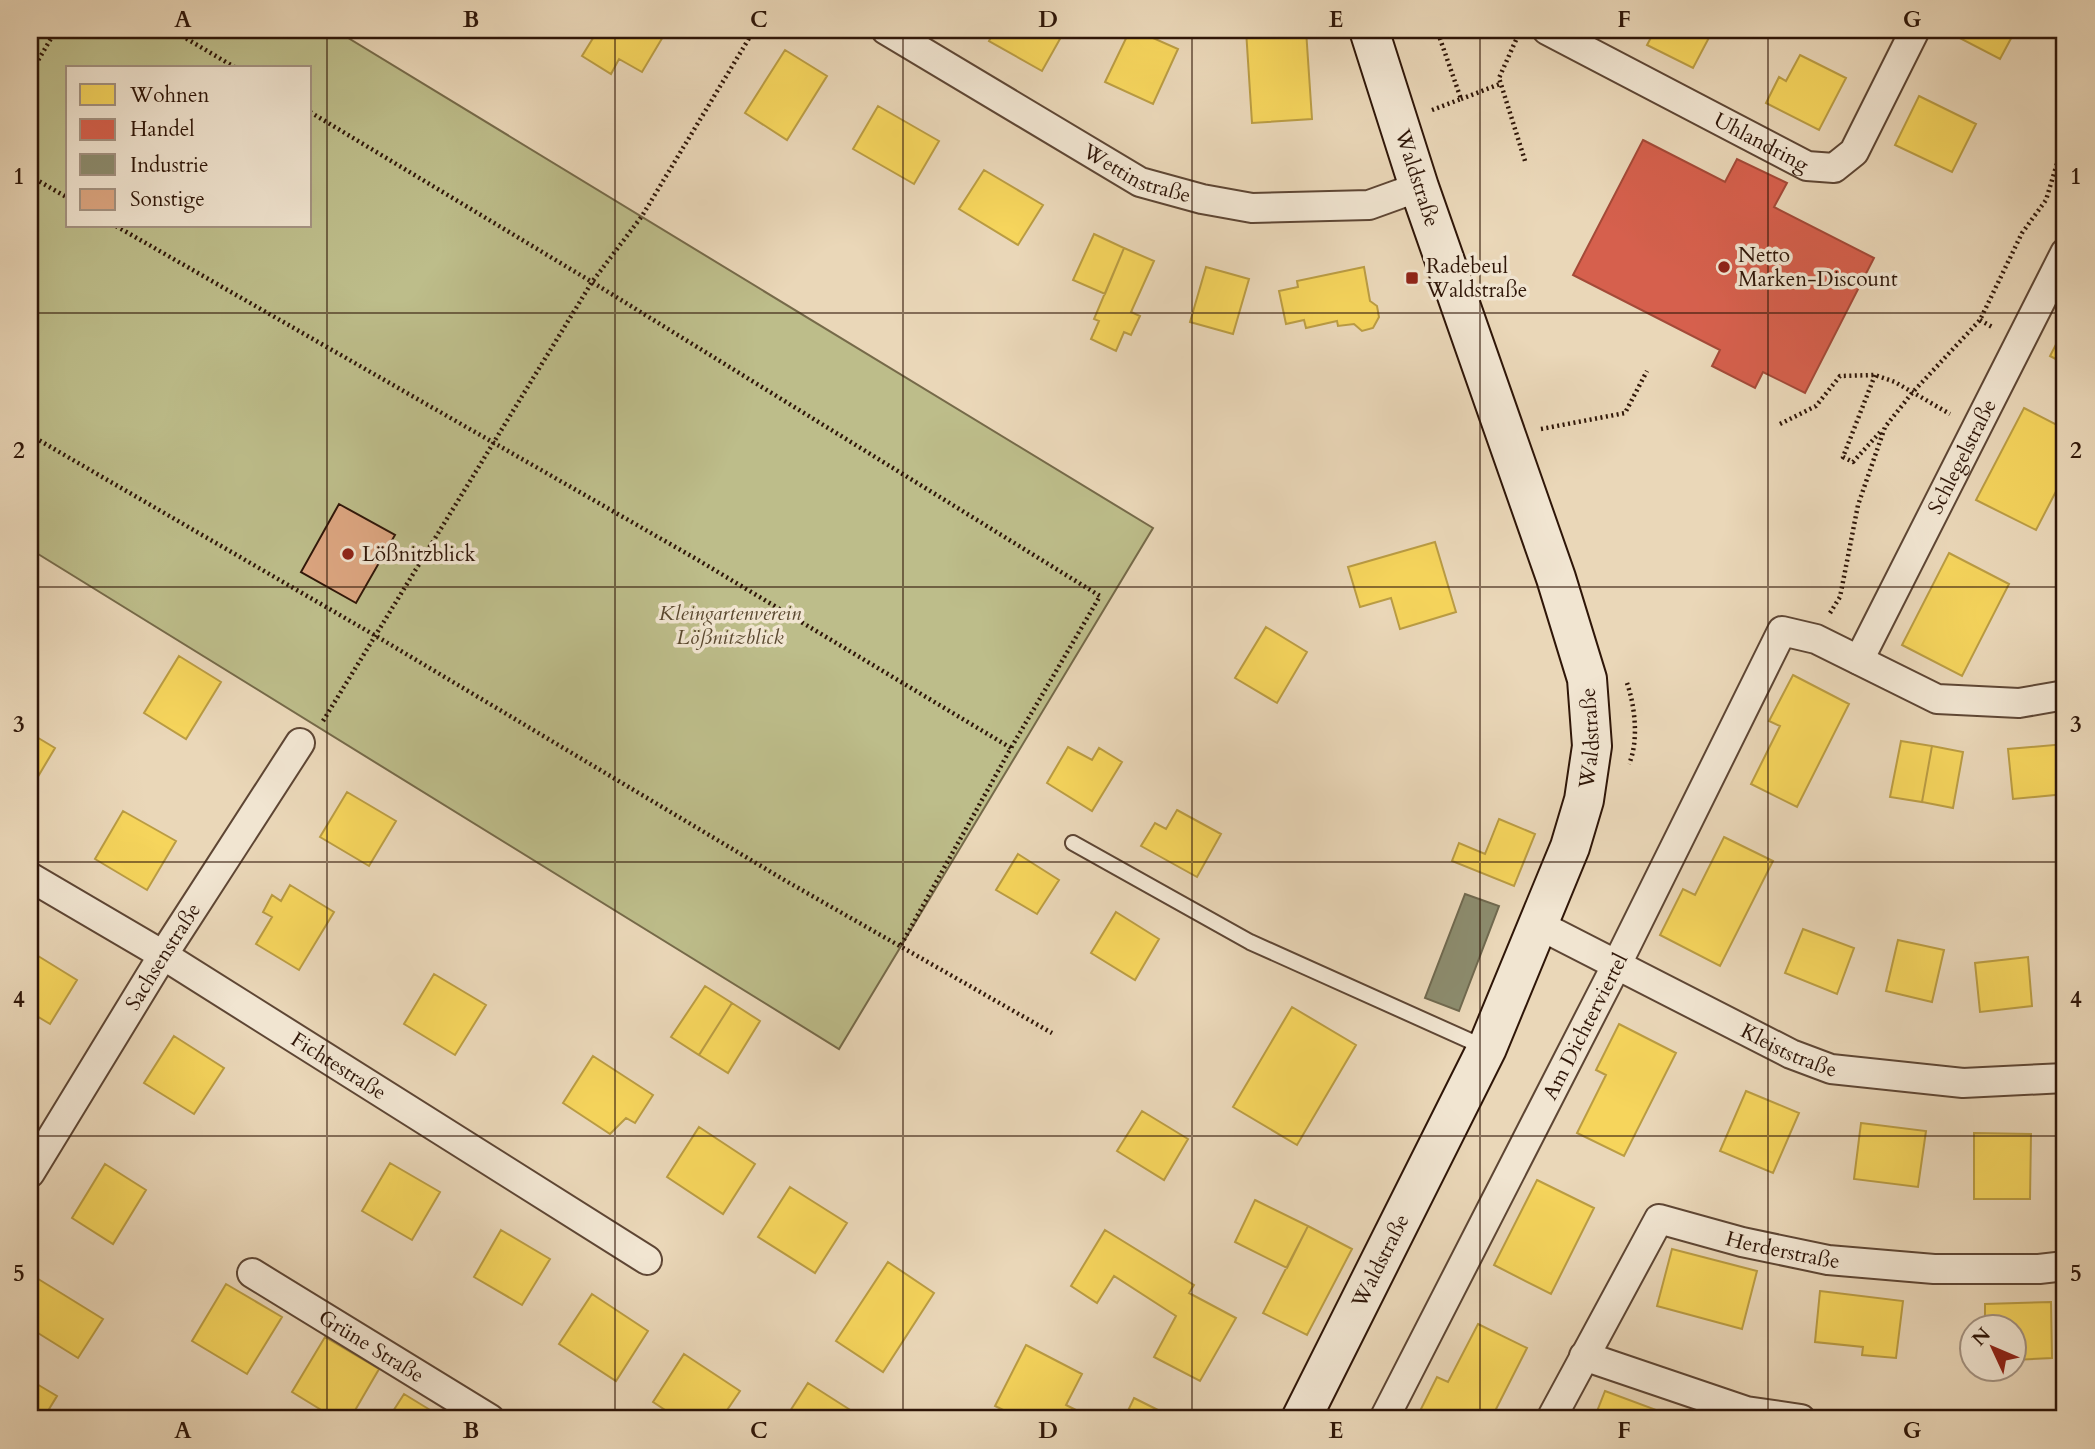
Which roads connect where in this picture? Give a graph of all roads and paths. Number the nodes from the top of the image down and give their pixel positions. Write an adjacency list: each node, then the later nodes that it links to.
1 (56, 30): 11 (path)
2 (172, 30): 10 (path)
3 (754, 30): 23 (path)
4 (886, 30): 19 (street, Wettinstraße)
5 (1369, 30): 19 (street, Waldstraße)
6 (1437, 30): 13 (path)
7 (1547, 30): 8 (street, Uhlandring)
8 (1915, 30)
9 (1515, 42): 12 (path)
10 (233, 66)
11 (30, 74)
12 (1500, 84): 13 (path); 17 (path)
13 (1461, 99): 15 (path)
14 (312, 113): 23 (path)
15 (1420, 114)
16 (2065, 136): 26 (path)
17 (1526, 164)
18 (30, 176): 20 (path)
19 (1419, 187): 30 (street, Waldstraße)
20 (66, 197)
21 (120, 228): 32 (path)
22 (2065, 253): 29 (street, Schlegelstraße)
23 (592, 282): 32 (path); 38 (path)
24 (1647, 372): 30 (path)
25 (1875, 375): 26 (path); 27 (path); 28 (path)
26 (1912, 393): 28 (path); 29 (path)
27 (1780, 424)
28 (1885, 427): 34 (path)
29 (1975, 429): 35 (street, Schlegelstraße)
30 (1505, 433): 41 (street, Waldstraße)
31 (30, 435): 33 (path)
32 (494, 442): 33 (path); 38 (path)
33 (376, 636): 37 (path); 42 (path)
34 (1816, 639): 35 (street); 44 (street, Am Dichterviertel)
35 (1859, 660): 36 (street)
36 (2065, 695)
37 (300, 743): 43 (street, Sachsenstraße)
38 (1012, 748): 42 (path)
39 (1073, 843): 46 (lane)
40 (30, 877): 43 (street, Fichtestraße)
41 (1537, 924): 44 (street, Kleiststraße); 46 (street, Waldstraße)
42 (901, 945): 45 (path)
43 (163, 956): 48 (street, Sachsenstraße); 49 (street, Fichtestraße)
44 (1617, 964): 47 (street, Kleiststraße); 55 (street, Am Dichterviertel)
45 (1052, 1033)
46 (1487, 1048): 54 (street, Waldstraße)
47 (2065, 1078)
48 (30, 1173)
49 (647, 1260)
50 (2065, 1266): 52 (street, Herderstraße)
51 (253, 1273): 53 (street, Grüne Straße)
52 (1584, 1356): 56 (street); 57 (street)
53 (490, 1419)
54 (1301, 1419)
55 (1384, 1419)
56 (1551, 1419)
57 (1801, 1419)

